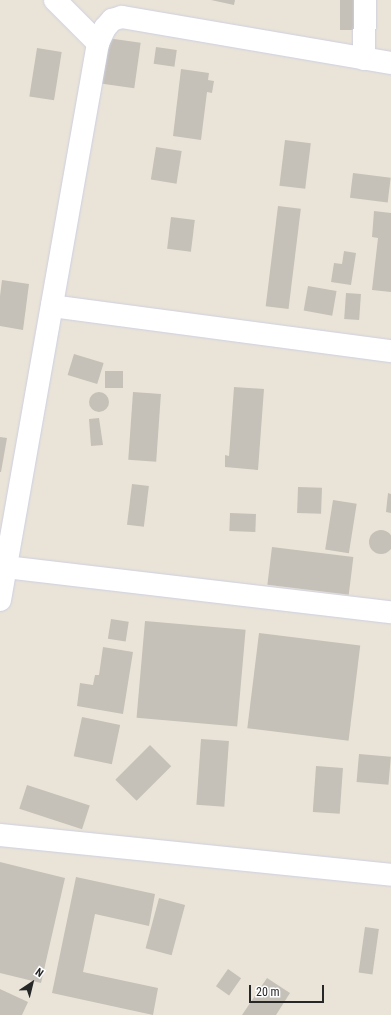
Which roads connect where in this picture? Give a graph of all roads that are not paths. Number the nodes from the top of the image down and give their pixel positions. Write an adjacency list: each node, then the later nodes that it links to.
1 (55, 0): 3 (street)
2 (365, 0): 4 (street)
3 (98, 43): 4 (street); 6 (street)
4 (364, 59): 5 (street)
5 (391, 63)
6 (52, 306): 7 (street); 8 (street)
7 (391, 352)
8 (6, 567): 9 (street); 10 (street)
9 (0, 600)
10 (391, 612)
11 (0, 835): 12 (street)
12 (391, 875)

